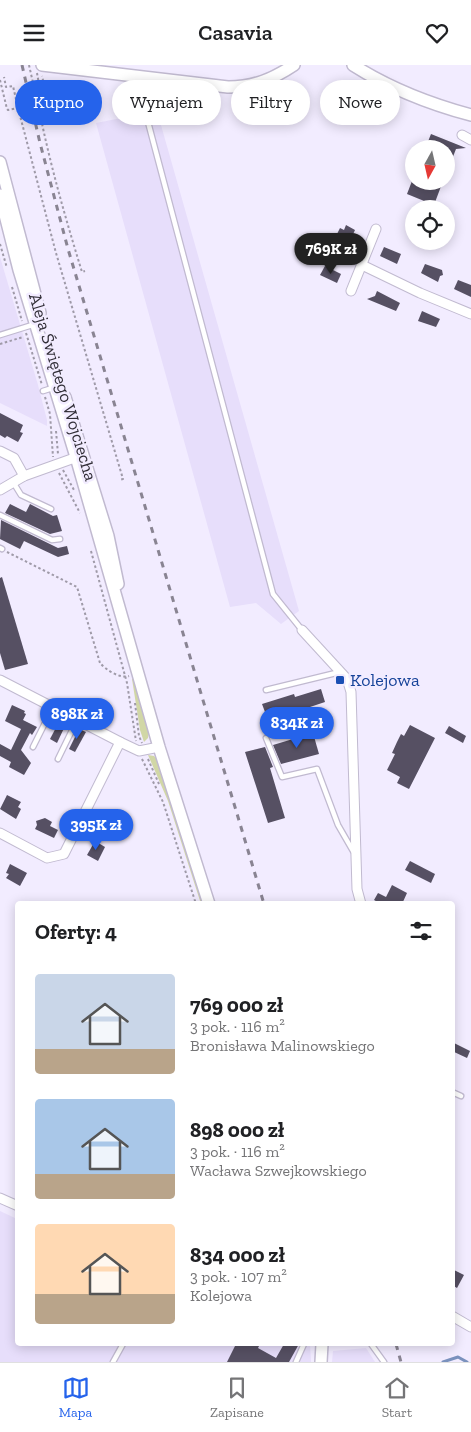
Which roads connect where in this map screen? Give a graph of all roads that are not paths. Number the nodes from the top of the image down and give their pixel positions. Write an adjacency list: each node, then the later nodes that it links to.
1 (294, 65): 3 (street)
2 (353, 65): 4 (street)
3 (41, 73)
4 (471, 115)
5 (149, 125): 24 (lane)
6 (462, 135): 7 (street)
7 (471, 140)
8 (0, 162): 14 (street, Aleja Świętego Wojciecha)
9 (0, 195): 14 (street, Aleja Świętego Wojciecha)
10 (376, 229): 11 (street)
11 (362, 265): 12 (street); 13 (street)
12 (351, 291)
13 (471, 314)
14 (34, 324): 15 (lane); 17 (street, Aleja Świętego Wojciecha)
15 (0, 335)
16 (0, 451): 18 (street)
17 (80, 456): 18 (street); 33 (street, Aleja Świętego Wojciecha)
18 (24, 476): 19 (street)
19 (13, 482): 20 (street); 21 (lane)
20 (0, 490)
21 (51, 509)
22 (0, 515): 23 (lane)
23 (60, 539)
24 (302, 630): 25 (street)
25 (341, 672): 27 (lane); 36 (street)
26 (0, 680): 28 (street)
27 (266, 690)
28 (53, 707): 29 (street); 32 (lane)
29 (77, 720): 31 (street); 34 (lane)
30 (266, 738): 36 (lane)
31 (120, 742): 33 (street); 35 (street)
32 (32, 747)
33 (159, 747): 37 (street, Aleja Świętego Wojciecha)
34 (58, 759)
35 (0, 833)
36 (355, 855): 38 (street)
37 (208, 901)
38 (360, 901)
39 (455, 1094): 40 (lane)
40 (461, 1097)
41 (0, 1198): 42 (street)
42 (15, 1206)
43 (455, 1318): 44 (street)
44 (471, 1327)
45 (122, 1346): 49 (lane)
46 (303, 1346): 50 (lane)
47 (322, 1346): 51 (street)
48 (372, 1346): 52 (lane)
49 (113, 1362)
50 (296, 1362)
51 (321, 1362)
52 (384, 1362)

